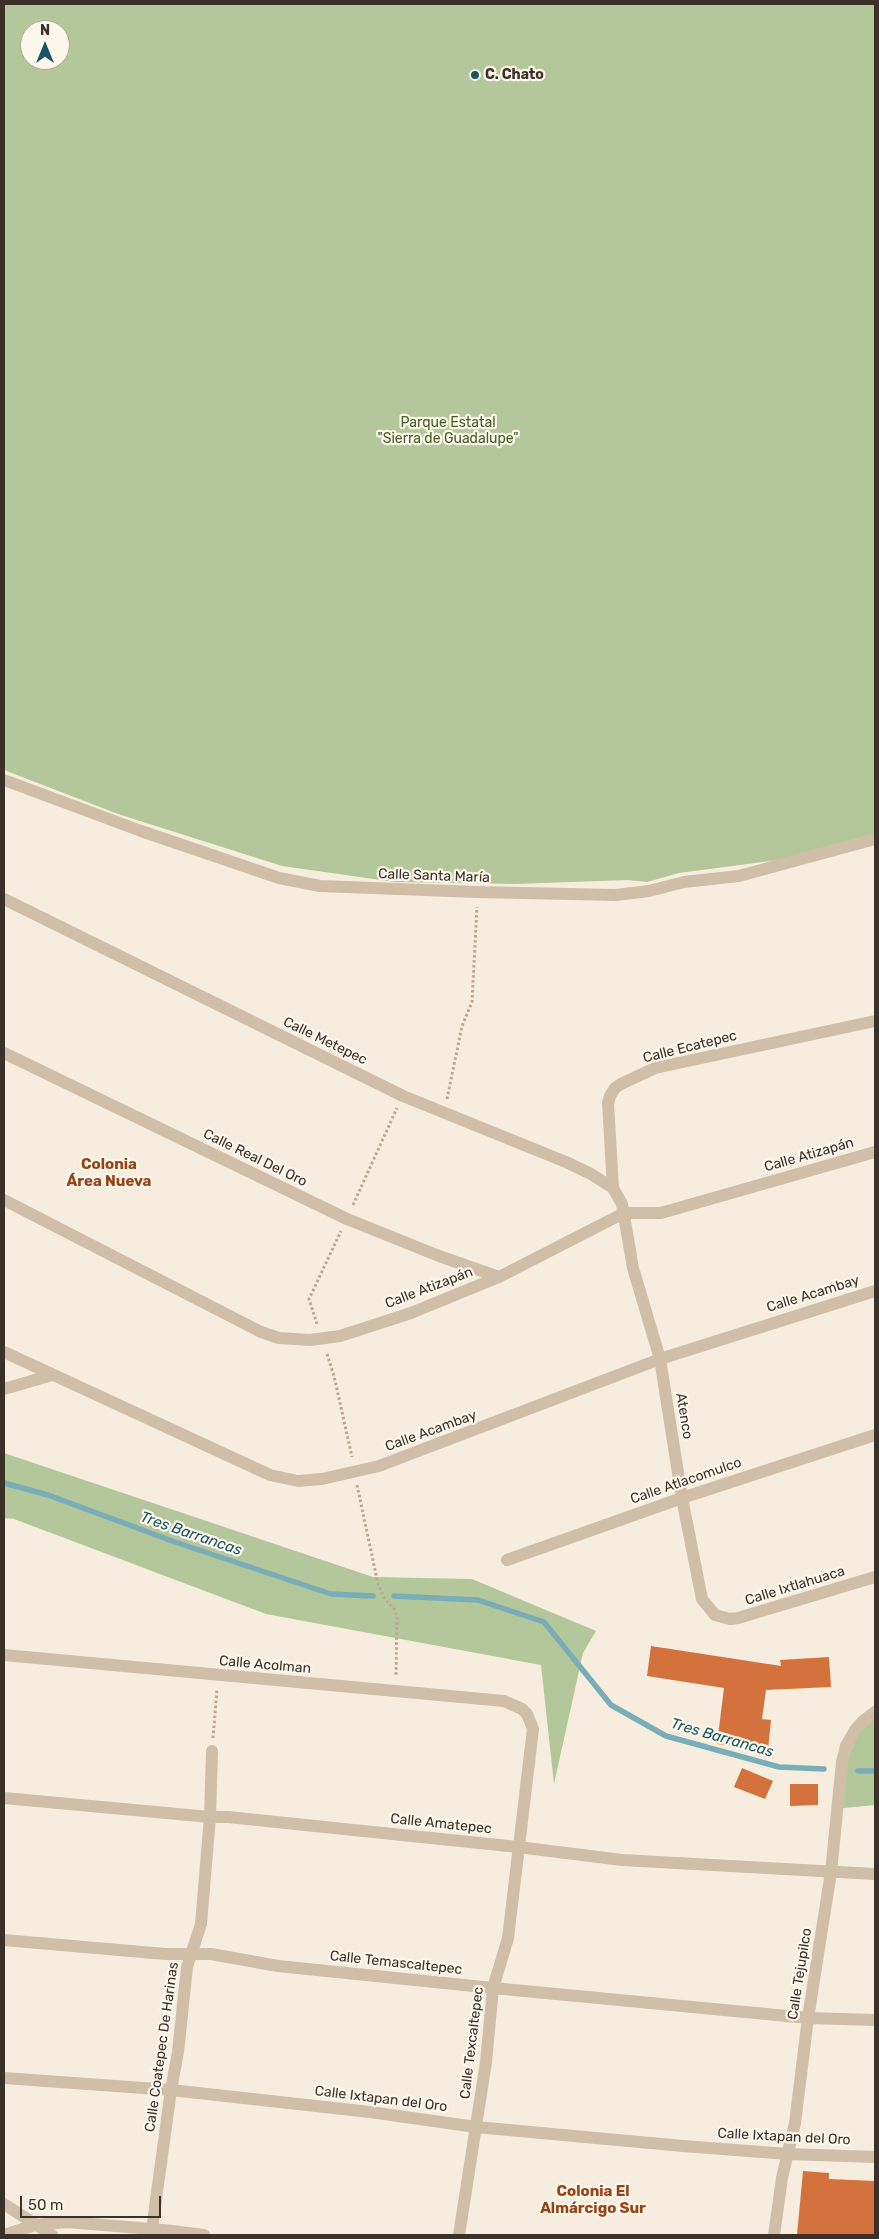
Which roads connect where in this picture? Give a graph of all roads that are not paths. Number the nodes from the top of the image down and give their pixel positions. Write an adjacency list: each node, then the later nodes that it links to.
1 (4, 780): 2 (street, Calle Santa María)
2 (875, 838)
3 (4, 899): 7 (street, Calle Metepec)
4 (875, 1021): 7 (street, Calle Ecatepec)
5 (4, 1053): 10 (street, Calle Real Del Oro)
6 (875, 1152): 9 (street, Calle Atizapán)
7 (613, 1188): 9 (street)
8 (4, 1200): 10 (street, Calle Atizapán)
9 (624, 1213): 10 (street, Calle Atizapán); 13 (street, Atenco)
10 (499, 1277)
11 (875, 1291): 13 (street, Calle Acambay)
12 (4, 1352): 14 (street, Calle Acambay)
13 (660, 1359): 14 (street, Calle Acambay); 17 (street, Atenco)
14 (52, 1375): 15 (street)
15 (4, 1388)
16 (875, 1436): 17 (street, Calle Atlacomulco)
17 (682, 1498): 18 (street, Calle Atlacomulco); 20 (street, Atenco)
18 (507, 1560)
19 (875, 1577): 20 (street, Calle Ixtlahuaca)
20 (722, 1617)
21 (4, 1655): 22 (street, Calle Acolman)
22 (522, 1709): 27 (street, Calle Texcaltepec)
23 (875, 1712): 28 (street, Calle Tejupilco)
24 (212, 1751): 26 (street, Calle Coatepec De Harinas)
25 (4, 1798): 26 (street, Calle Amatepec)
26 (210, 1817): 27 (street, Calle Amatepec); 31 (street, Calle Coatepec De Harinas)
27 (518, 1847): 28 (street, Calle Amatepec); 32 (street, Calle Texcaltepec)
28 (830, 1872): 29 (street, Calle Amatepec); 33 (street, Calle Tejupilco)
29 (875, 1874)
30 (4, 1940): 31 (street, Calle Temascaltepec)
31 (191, 1954): 32 (street, Calle Temascaltepec); 36 (street, Calle Coatepec De Harinas)
32 (493, 1988): 33 (street, Calle Temascaltepec); 37 (street, Calle Texcaltepec)
33 (808, 2018): 34 (street, Calle Temascaltepec); 38 (street, Calle Tejupilco)
34 (875, 2020)
35 (4, 2078): 36 (street, Calle Ixtapan del Oro)
36 (170, 2090): 37 (street, Calle Ixtapan del Oro); 42 (street, Calle Coatepec De Harinas)
37 (476, 2127): 38 (street, Calle Ixtapan del Oro); 46 (street, Calle Texcaltepec)
38 (788, 2154): 39 (street, Calle Ixtapan del Oro); 47 (street, Calle Tejupilco)
39 (875, 2157)
40 (4, 2204): 41 (street)
41 (35, 2225): 42 (street); 43 (street); 44 (street)
42 (161, 2231): 45 (street)
43 (4, 2235)
44 (52, 2235)
45 (204, 2235)
46 (459, 2235)
47 (774, 2235)

